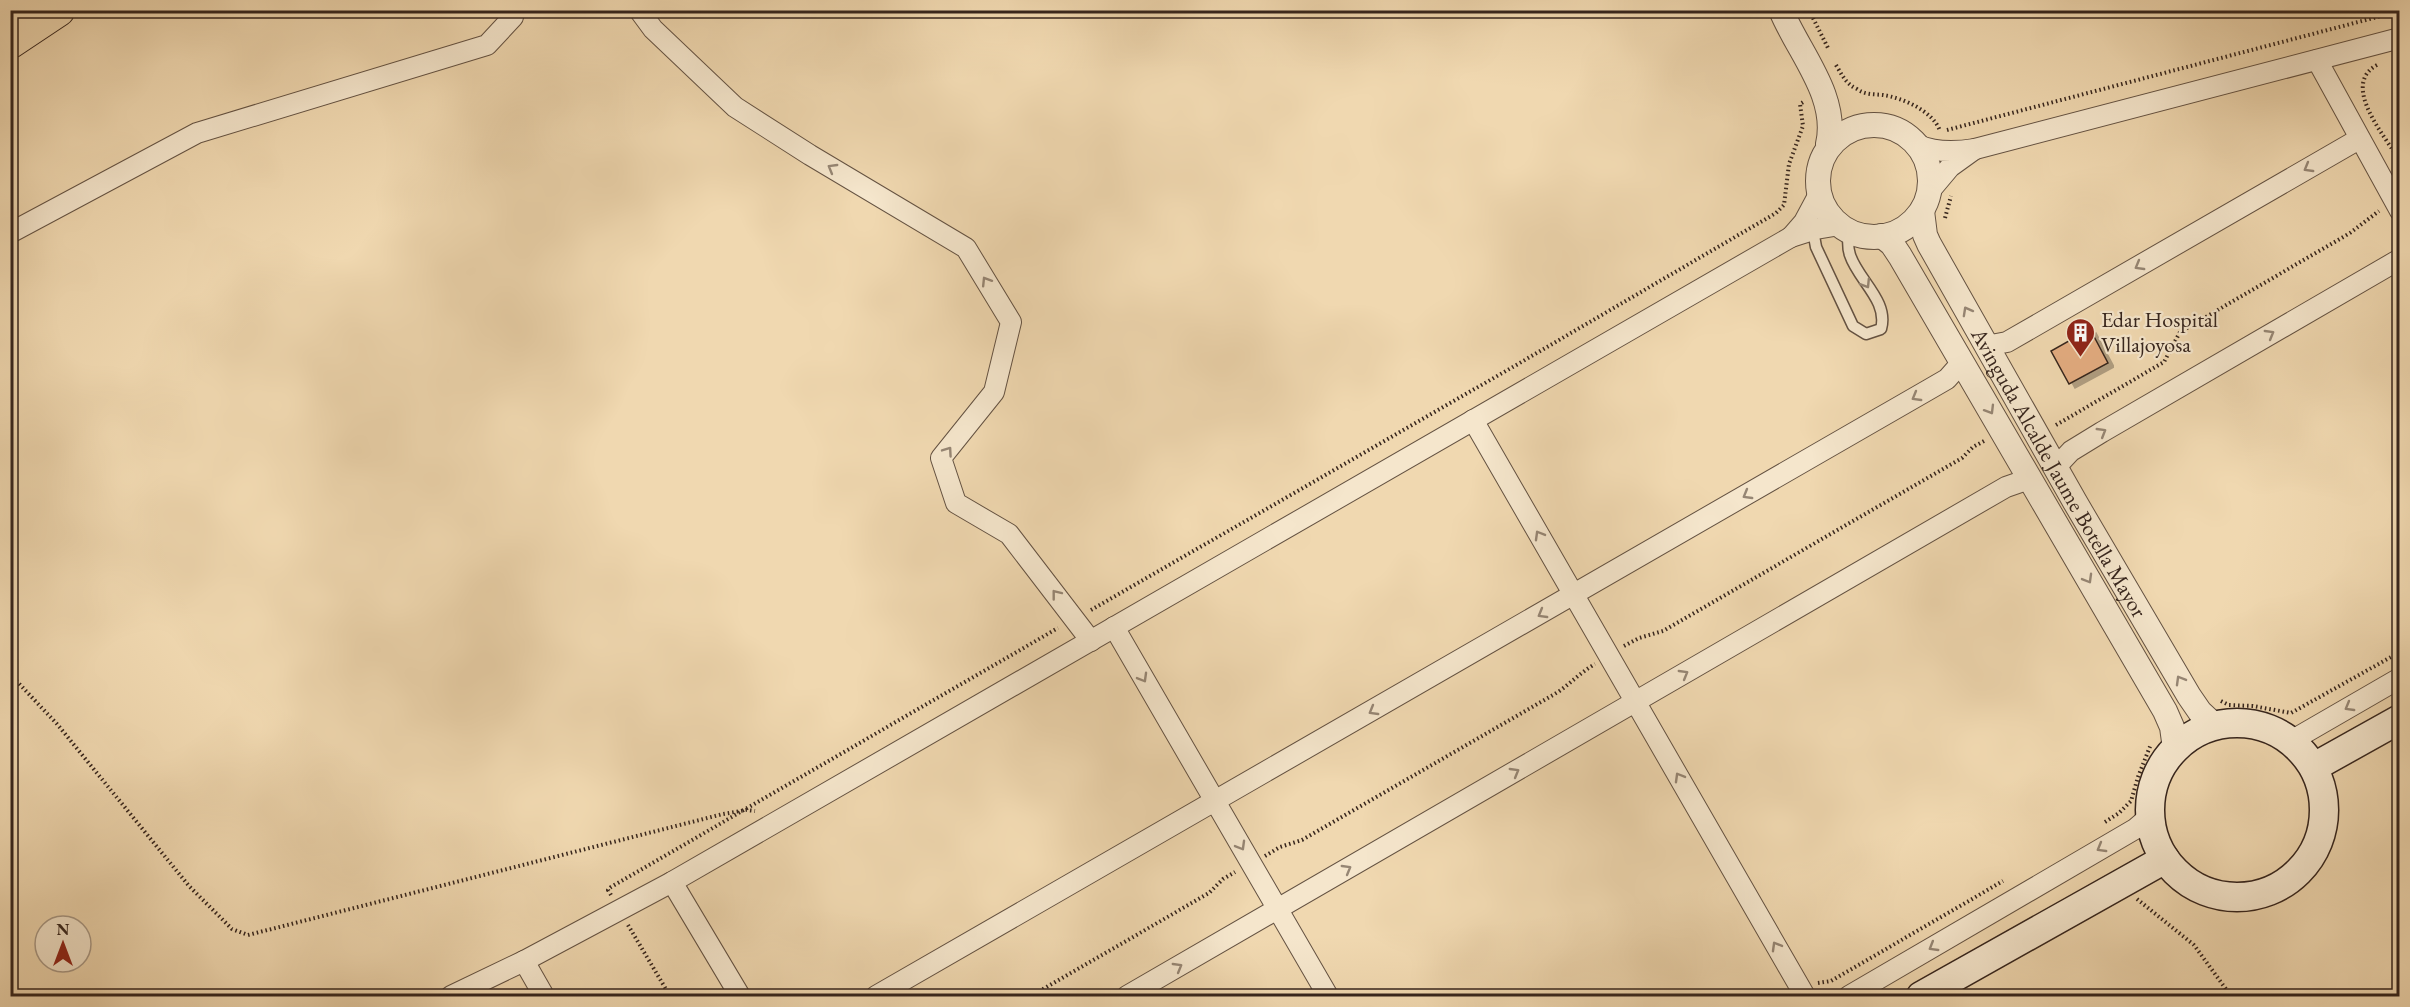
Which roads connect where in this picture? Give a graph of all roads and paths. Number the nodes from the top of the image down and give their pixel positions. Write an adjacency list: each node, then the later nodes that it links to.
1 (58, 10): 8 (highway)
2 (514, 10): 26 (street)
3 (639, 10): 41 (street, one-way to 3)
4 (1781, 10): 12 (street)
5 (1809, 10): 11 (path)
6 (2400, 11): 11 (path)
7 (2400, 38): 9 (street)
8 (10, 42)
9 (2317, 60): 14 (street); 17 (street)
10 (2380, 63): 18 (path)
11 (1844, 78): 12 (path)
12 (1822, 92): 13 (street); 15 (street); 41 (path)
13 (1869, 125): 15 (street); 16 (street)
14 (2359, 139): 22 (street); 30 (street, one-way to 30)
15 (1828, 144): 20 (street)
16 (1918, 145): 17 (street); 21 (street)
17 (1975, 149): 19 (street)
18 (2400, 161)
19 (1950, 167): 21 (street); 24 (path)
20 (1819, 194): 23 (street); 28 (street)
21 (1926, 201): 27 (street); 30 (street, Avinguda Alcalde Jaume Botella Mayor, one-way to 21)
22 (2397, 206): 35 (path)
23 (1845, 228): 25 (street); 25 (lane, one-way to 25); 27 (street)
24 (1945, 228)
25 (1816, 229): 28 (street)
26 (10, 233)
27 (1882, 236): 31 (street, Avinguda Alcalde Jaume Botella Mayor)
28 (1791, 237): 34 (street)
29 (2400, 259): 37 (street, one-way to 29)
30 (1986, 346): 33 (street, Avinguda Alcalde Jaume Botella Mayor)
31 (1962, 362): 36 (street, Avinguda Alcalde Jaume Botella Mayor, one-way to 36); 40 (street, one-way to 40)
32 (10, 410): 38 (path)
33 (2027, 417): 35 (path); 37 (street, Avinguda Alcalde Jaume Botella Mayor)
34 (1473, 420): 40 (street, one-way to 34); 42 (street)
35 (2056, 425): 37 (path)
36 (2002, 431): 39 (street, Avinguda Alcalde Jaume Botella Mayor); 45 (path)
37 (2063, 459): 48 (street, Avinguda Alcalde Jaume Botella Mayor, one-way to 37)
38 (10, 476)
39 (2029, 479): 49 (street, one-way to 39); 53 (street, Avinguda Alcalde Jaume Botella Mayor, one-way to 53)
40 (1574, 595): 45 (street); 55 (street, one-way to 55)
41 (1075, 619): 43 (street); 56 (path)
42 (1114, 627): 43 (street); 55 (street, one-way to 55)
43 (1091, 641): 58 (street)
44 (2400, 652): 48 (path)
45 (1609, 656): 49 (street); 61 (path)
46 (10, 674): 56 (path)
47 (2400, 678): 52 (street, one-way to 52)
48 (2189, 696): 51 (street, Avinguda Alcalde Jaume Botella Mayor)
49 (1635, 702): 65 (street, one-way to 49); 68 (street, one-way to 49)
50 (2400, 719): 54 (main road)
51 (2215, 726): 52 (main road); 53 (main road)
52 (2291, 741): 54 (main road)
53 (2164, 745): 57 (main road); 59 (path)
54 (2314, 767): 60 (main road)
55 (1215, 802): 61 (street, one-way to 61); 73 (street)
56 (746, 810): 58 (path); 66 (path)
57 (2150, 816): 60 (main road); 77 (street, one-way to 77)
58 (768, 826): 63 (street)
59 (2097, 827)
60 (2165, 859): 78 (main road)
61 (1251, 864): 65 (street); 74 (path)
62 (2005, 880): 68 (path)
63 (672, 882): 66 (street); 72 (street)
64 (2138, 901): 79 (path)
65 (1277, 909): 75 (street, one-way to 65); 76 (street)
66 (619, 910): 67 (street); 71 (path)
67 (524, 961): 69 (street); 70 (street)
68 (1804, 994)
69 (451, 996)
70 (544, 996)
71 (670, 996)
72 (740, 996)
73 (876, 996)
74 (1031, 996)
75 (1127, 996)
76 (1328, 996)
77 (1849, 996)
78 (1921, 996)
79 (2231, 996)

